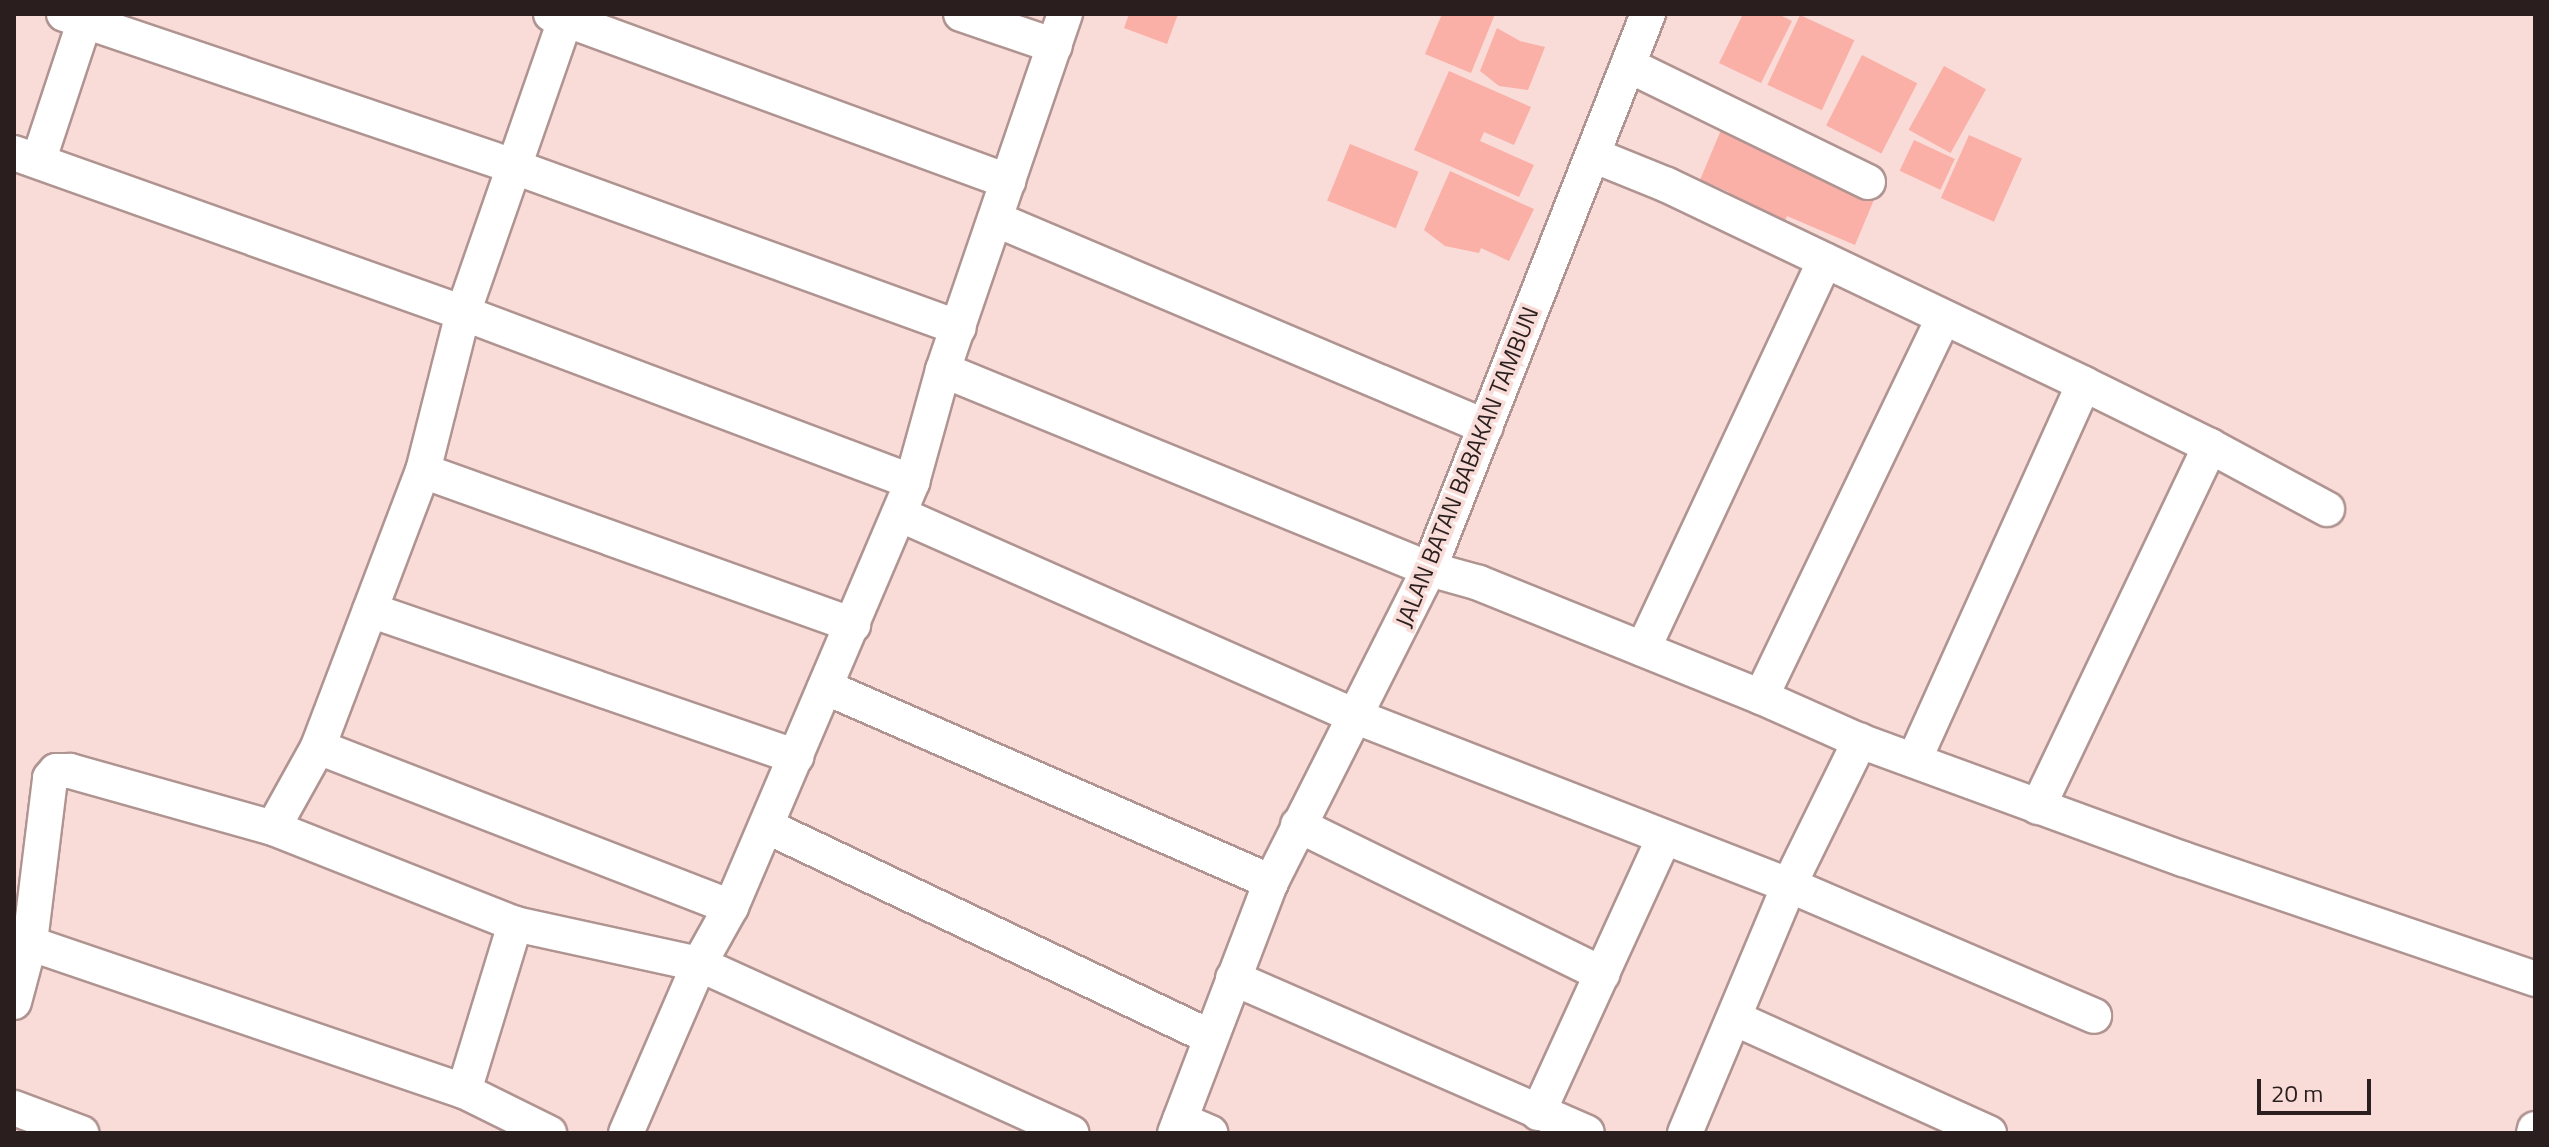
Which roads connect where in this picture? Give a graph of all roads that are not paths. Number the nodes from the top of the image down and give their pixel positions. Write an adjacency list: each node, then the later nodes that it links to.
1 (961, 14): 6 (street)
2 (1065, 14): 6 (street)
3 (1648, 14): 7 (street, JALAN BATAN BABAKAN TAMBUN)
4 (79, 16): 9 (street); 10 (street)
5 (561, 16): 10 (street); 11 (street)
6 (1055, 46): 11 (street)
7 (1628, 65): 8 (street, JALAN BATAN BABAKAN TAMBUN); 12 (street)
8 (1593, 155): 14 (street); 20 (street, JALAN BATAN BABAKAN TAMBUN)
9 (26, 156): 15 (street)
10 (512, 166): 15 (street); 17 (street)
11 (1008, 181): 13 (street)
12 (1868, 182)
13 (995, 219): 17 (street); 20 (street)
14 (1825, 261): 16 (street); 29 (street)
15 (463, 313): 22 (street); 23 (street)
16 (1943, 318): 19 (street); 31 (street)
17 (959, 328): 18 (street)
18 (943, 370): 23 (street); 26 (street)
19 (2084, 384): 21 (street); 36 (street)
20 (1486, 427): 26 (street, JALAN BATAN BABAKAN TAMBUN)
21 (2210, 446): 24 (street); 37 (street)
22 (423, 471): 27 (street); 28 (street)
23 (912, 482): 25 (street)
24 (2327, 509)
25 (899, 514): 28 (street); 32 (street)
26 (1429, 569): 29 (street); 32 (street, JALAN BATAN BABAKAN TAMBUN)
27 (370, 610): 34 (street); 35 (street)
28 (853, 625): 30 (street)
29 (1643, 649): 31 (street)
30 (825, 687): 35 (street); 42 (street)
31 (1761, 697): 33 (street)
32 (1357, 717): 38 (street, JALAN BATAN BABAKAN TAMBUN); 41 (street)
33 (1860, 741): 36 (street); 43 (street)
34 (318, 747): 40 (street); 44 (street)
35 (796, 757): 39 (street)
36 (1915, 758): 37 (street)
37 (2038, 807): 50 (street)
38 (1298, 825): 42 (street, JALAN BATAN BABAKAN TAMBUN); 48 (street)
39 (766, 826): 44 (street); 54 (street)
40 (273, 828): 45 (street); 46 (street)
41 (1664, 838): 43 (street); 48 (street)
42 (1271, 882): 49 (street, JALAN BATAN BABAKAN TAMBUN)
43 (1789, 885): 52 (street); 53 (street)
44 (731, 907): 47 (street)
45 (515, 924): 47 (street); 55 (street)
46 (22, 940): 51 (street); 55 (street)
47 (699, 964): 61 (street); 62 (street)
48 (1602, 974): 57 (street)
49 (1233, 978): 54 (street, JALAN BATAN BABAKAN TAMBUN); 57 (street)
50 (2535, 979)
51 (14, 1002)
52 (2094, 1016)
53 (1734, 1018): 64 (street); 65 (street)
54 (1210, 1037): 58 (street, JALAN BATAN BABAKAN TAMBUN)
55 (464, 1091): 59 (street)
56 (14, 1108): 60 (street)
57 (1538, 1113): 63 (street)
58 (1188, 1129)
59 (546, 1132)
60 (81, 1133)
61 (626, 1133)
62 (1072, 1133)
63 (1587, 1133)
64 (1685, 1133)
65 (1989, 1133)

